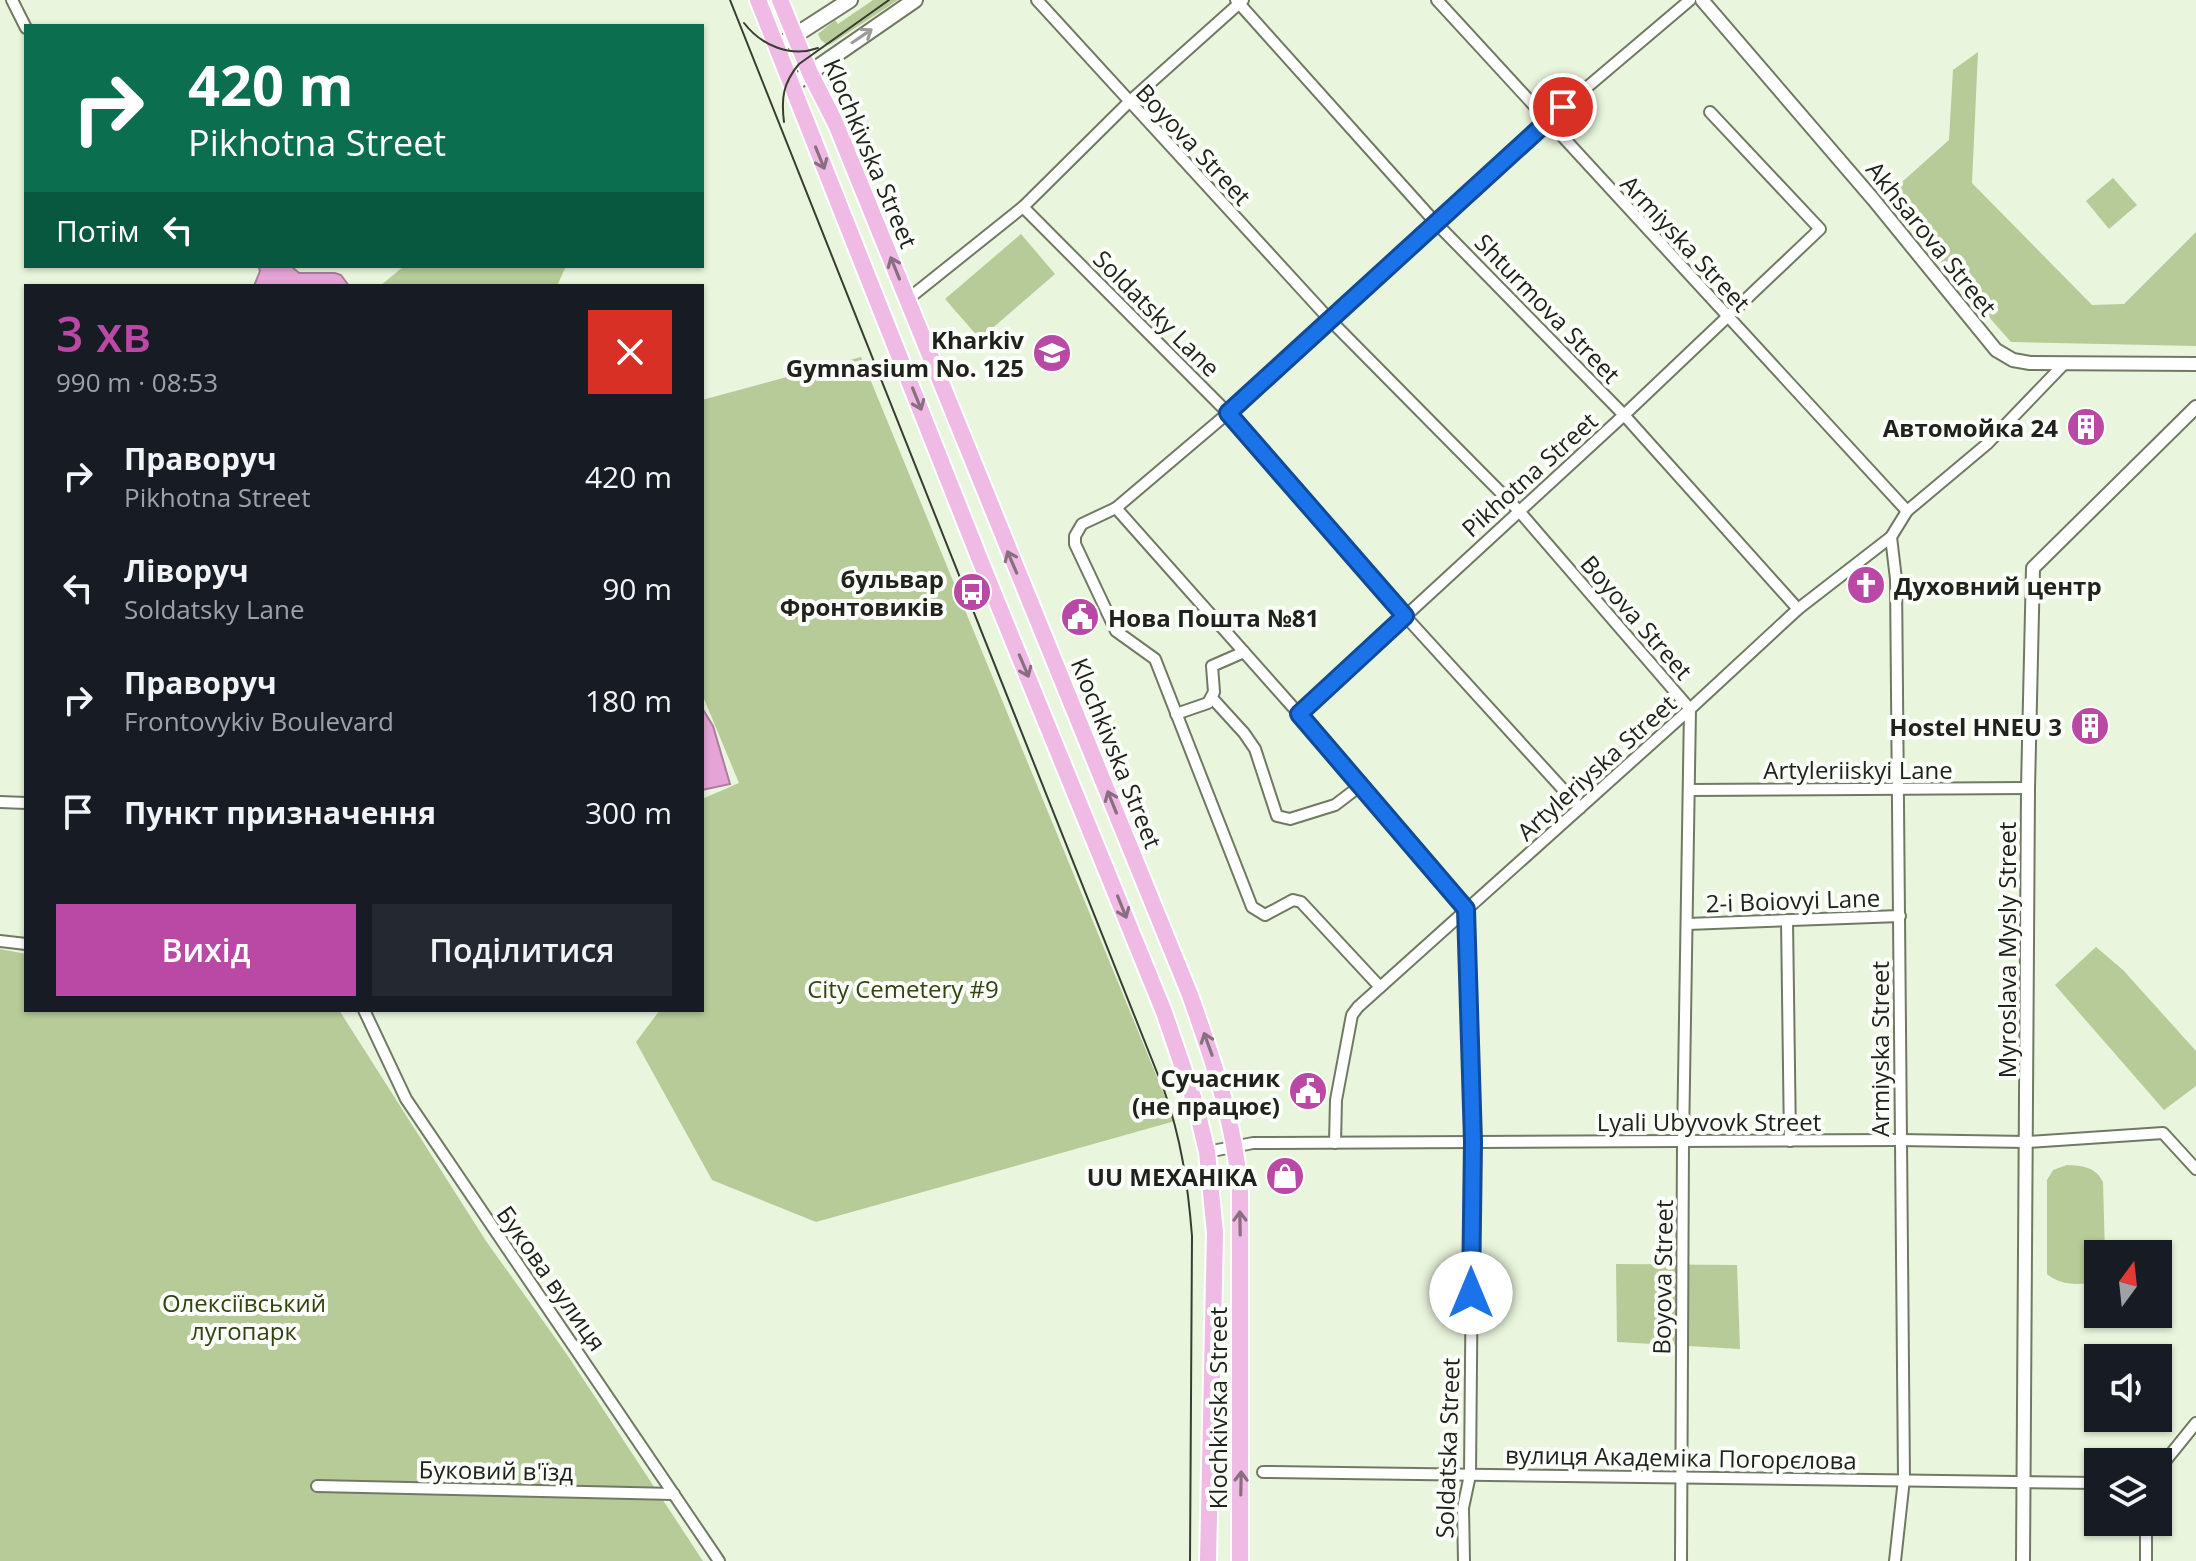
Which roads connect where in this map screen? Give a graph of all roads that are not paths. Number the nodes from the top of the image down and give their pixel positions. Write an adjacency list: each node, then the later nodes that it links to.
1 (12, 0): 11 (street)
2 (758, 0): 13 (main road, Klochkivska Street)
3 (780, 0): 12 (main road, Klochkivska Street)
4 (850, 0): 12 (main road)
5 (915, 0): 14 (main road, one-way to 5)
6 (1037, 0): 16 (street, Boyova Street)
7 (1437, 0): 18 (street, Armiyska Street)
8 (1690, 0): 18 (street)
9 (1702, 0): 24 (street, Akhsarova Street)
10 (1240, 1): 16 (street); 20 (street, Shturmova Street)
11 (24, 24)
12 (795, 38): 13 (main road); 14 (main road, Klochkivska Street)
13 (777, 47): 15 (main road, Klochkivska Street)
14 (810, 73): 15 (main road); 21 (main road, Klochkivska Street, one-way to 14)
15 (792, 85): 62 (main road, Klochkivska Street, one-way to 62)
16 (1129, 102): 19 (street); 23 (street, Boyova Street)
17 (1710, 112): 22 (street, Pikhotna Street)
18 (1546, 122): 20 (street); 22 (street, Armiyska Street)
19 (1023, 207): 21 (street); 27 (street, Soldatsky Lane)
20 (1435, 222): 23 (street); 28 (street, Shturmova Street)
21 (908, 299): 61 (main road, Klochkivska Street, one-way to 21)
22 (1728, 317): 28 (street, Pikhotna Street); 31 (street, Armiyska Street)
23 (1330, 320): 27 (street); 30 (street, Boyova Street)
24 (2065, 363): 25 (street, Akhsarova Street); 31 (street, Artyleriyska Street)
25 (2196, 364)
26 (2196, 407): 41 (street, Myroslava Mysly Street)
27 (1228, 413): 29 (street); 34 (street, Soldatsky Lane)
28 (1624, 415): 30 (street, Pikhotna Street); 33 (street, Shturmova Street)
29 (1116, 508): 35 (street); 38 (street)
30 (1519, 511): 34 (street, Pikhotna Street); 37 (street, Boyova Street)
31 (1907, 511): 32 (street, Artyleriyska Street)
32 (1891, 537): 33 (street, Artyleriyska Street); 42 (street, Armiyska Street)
33 (1798, 609): 37 (street, Artyleriyska Street)
34 (1405, 616): 39 (street, Pikhotna Street); 46 (street, Soldatsky Lane)
35 (1244, 652): 36 (street); 39 (street)
36 (1213, 699): 38 (street); 40 (street)
37 (1690, 709): 43 (street, Boyova Street); 46 (street, Artyleriyska Street)
38 (1176, 714): 53 (street)
39 (1299, 714): 40 (street)
40 (1360, 786): 47 (street)
41 (2028, 788): 42 (street, Artyleriiskyi Lane); 59 (street, Myroslava Mysly Street)
42 (1898, 789): 43 (street, Artyleriiskyi Lane); 48 (street, Armiyska Street)
43 (1689, 790): 50 (street, Boyova Street)
44 (0, 802): 45 (street)
45 (24, 803)
46 (1580, 808): 47 (street, Artyleriyska Street)
47 (1466, 909): 53 (street, Artyleriyska Street); 57 (street, Soldatska Street)
48 (1900, 916): 49 (street, 2-i Boiovyi Lane); 55 (street, Armiyska Street)
49 (1787, 920): 50 (street, 2-i Boiovyi Lane); 56 (street)
50 (1687, 924): 58 (street, Boyova Street)
51 (0, 941): 52 (street)
52 (24, 944)
53 (1380, 987): 60 (street, Artyleriyska Street)
54 (365, 1012): 73 (street, Букова вулиця)
55 (1899, 1140): 56 (street, Lyali Ubyvovk Street); 59 (street, Lyali Ubyvovk Street); 69 (street, Armiyska Street)
56 (1790, 1141): 58 (street, Lyali Ubyvovk Street)
57 (1473, 1142): 58 (street, Lyali Ubyvovk Street); 60 (street, Lyali Ubyvovk Street); 67 (street, Soldatska Street)
58 (1683, 1142): 68 (street, Boyova Street)
59 (2027, 1142): 63 (street, Lyali Ubyvovk Street); 70 (street, Myroslava Mysly Street)
60 (1335, 1143): 61 (street, Lyali Ubyvovk Street)
61 (1235, 1146): 62 (street, Lyali Ubyvovk Street); 77 (main road, Klochkivska Street, one-way to 61)
62 (1207, 1152): 76 (main road, Klochkivska Street)
63 (2196, 1169)
64 (2196, 1423): 65 (street)
65 (2172, 1453)
66 (1263, 1472): 67 (street, вулиця Академіка Погорєлова)
67 (1470, 1475): 68 (street, вулиця Академіка Погорєлова); 78 (street, Soldatska Street)
68 (1681, 1479): 69 (street, вулиця Академіка Погорєлова); 79 (street, Boyova Street)
69 (1904, 1479): 70 (street, вулиця Академіка Погорєлова); 80 (street, Armiyska Street)
70 (2024, 1481): 71 (street, вулиця Академіка Погорєлова); 81 (street, Myroslava Mysly Street)
71 (2084, 1483)
72 (317, 1486): 73 (street, Буковий в'їзд)
73 (674, 1494): 75 (street, Букова вулиця)
74 (2146, 1536): 82 (street)
75 (719, 1561)
76 (1208, 1561)
77 (1240, 1561)
78 (1464, 1561)
79 (1681, 1561)
80 (1895, 1561)
81 (2023, 1561)
82 (2146, 1561)

